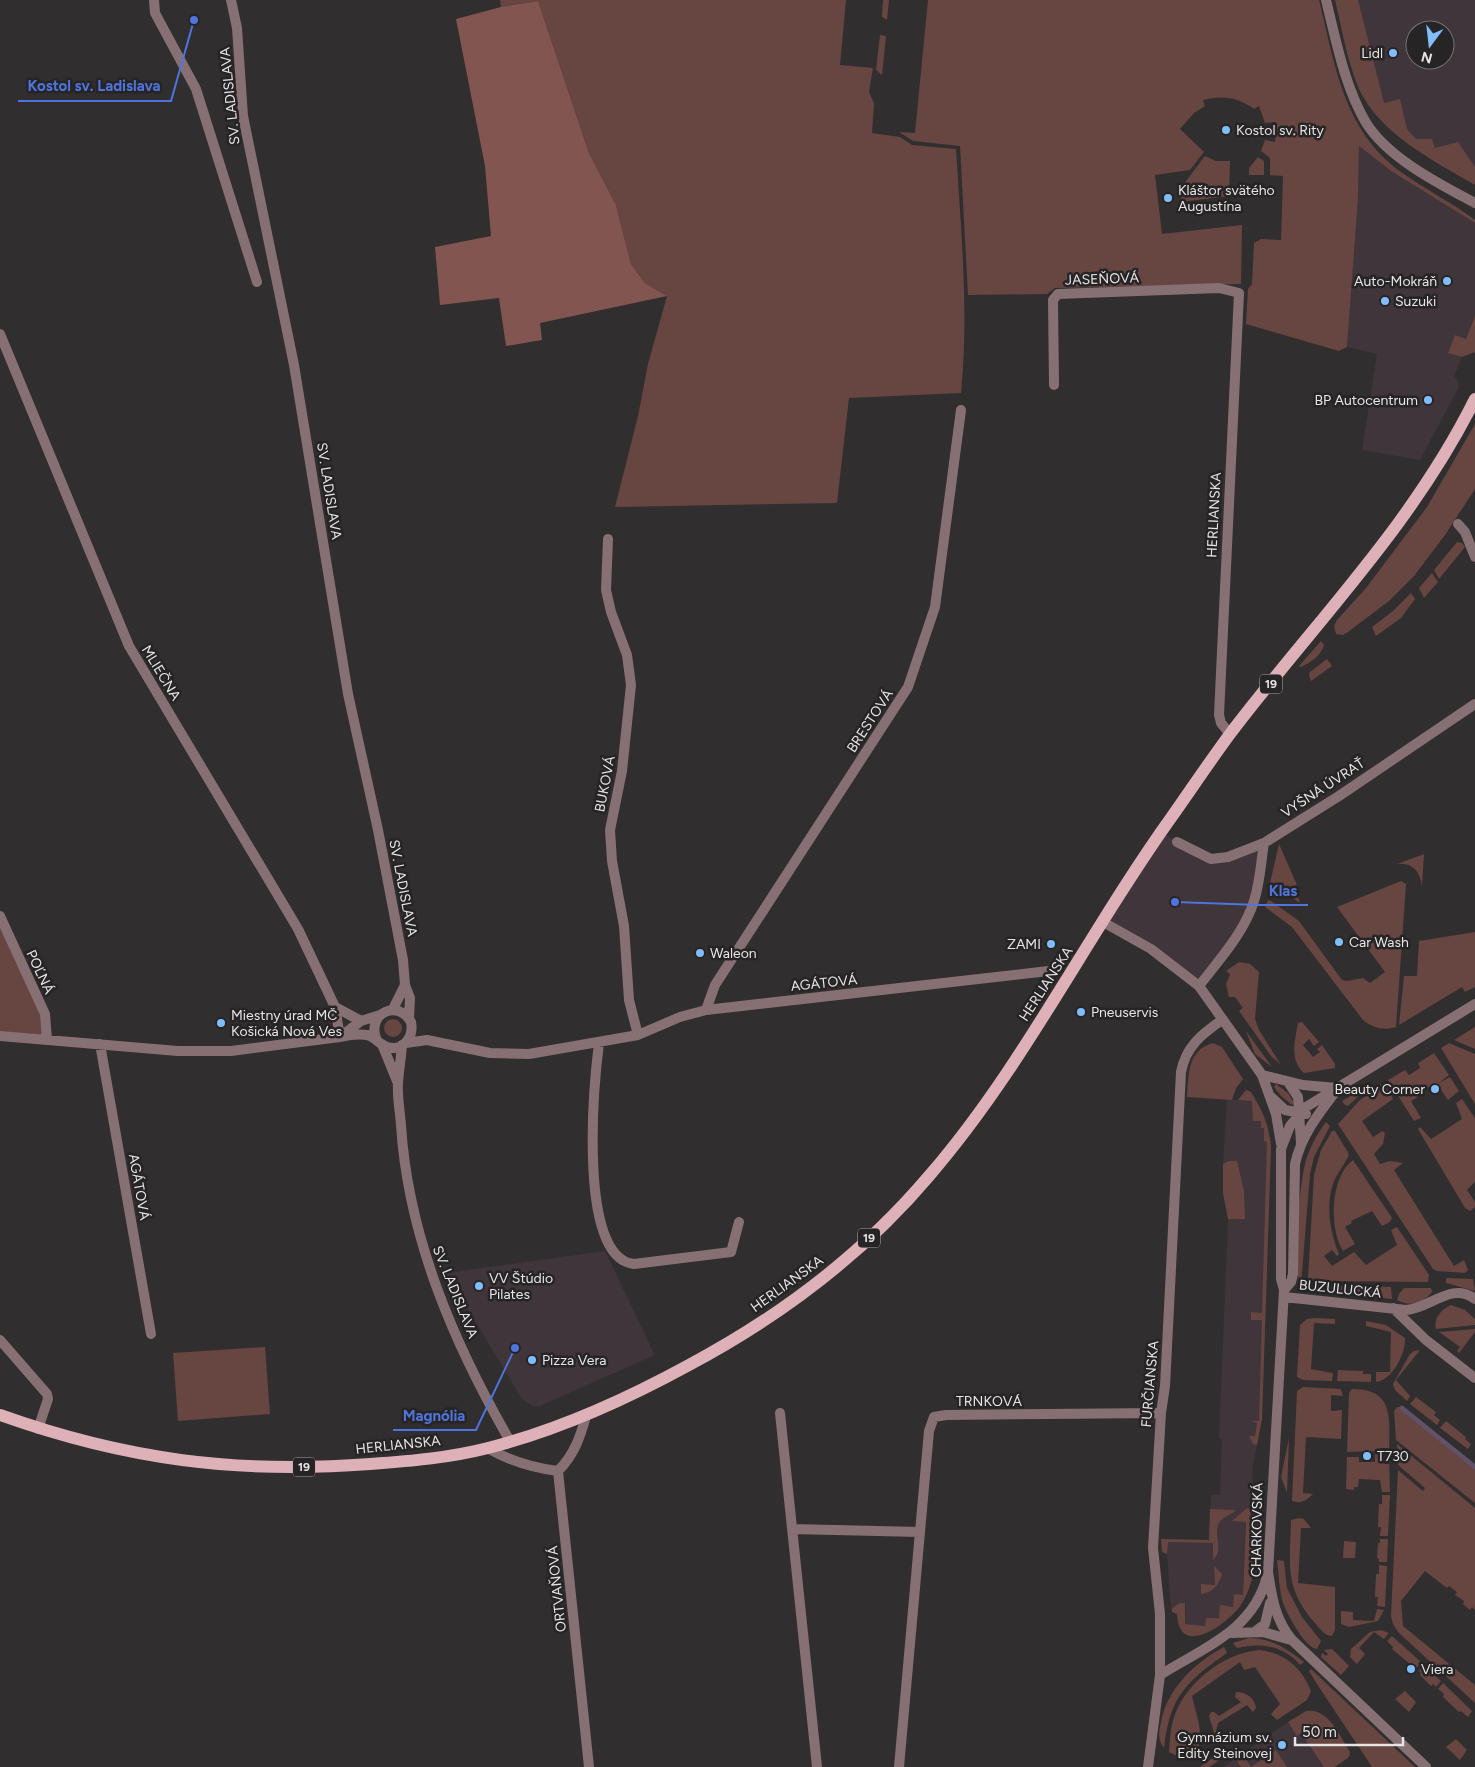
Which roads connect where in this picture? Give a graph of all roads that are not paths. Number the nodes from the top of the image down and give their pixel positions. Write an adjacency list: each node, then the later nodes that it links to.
1 (154, 0): 7 (street, SV. LADISLAVA)
2 (231, 0): 23 (street, SV. LADISLAVA)
3 (1326, 0): 4 (street)
4 (1460, 195): 5 (street); 6 (street)
5 (1475, 198)
6 (1475, 203)
7 (257, 282)
8 (1239, 293): 10 (street, JASEŇOVÁ); 17 (street, HERLIANSKA)
9 (0, 334): 26 (street, MLIEČNA)
10 (1054, 385)
11 (1475, 399): 17 (main road, HERLIANSKA / 19)
12 (962, 410): 28 (street, BRESTOVÁ)
13 (1458, 524): 15 (street)
14 (608, 540): 33 (street, BUKOVÁ)
15 (1475, 557)
16 (1475, 704): 19 (street, VYŠNÁ ÚVRAŤ)
17 (1230, 734): 21 (main road, HERLIANSKA / 19)
18 (1178, 842): 19 (street, VYŠNÁ ÚVRAŤ)
19 (1264, 843): 24 (street)
20 (0, 916): 36 (street, POĽNÁ)
21 (1103, 922): 24 (street); 61 (main road, HERLIANSKA / 19)
22 (1057, 970): 28 (street, AGÁTOVÁ)
23 (405, 985): 27 (street); 32 (street, SV. LADISLAVA)
24 (1199, 986): 30 (street)
25 (1475, 1004): 45 (street)
26 (335, 1007): 31 (street); 35 (street, MLIEČNA)
27 (393, 1010): 29 (street); 32 (street)
28 (706, 1010): 33 (street, AGÁTOVÁ)
29 (380, 1015): 31 (street); 38 (street)
30 (1222, 1020): 42 (street); 59 (street, FURČIANSKA)
31 (361, 1021): 35 (street)
32 (411, 1023): 37 (street); 41 (street)
33 (638, 1035): 39 (street, AGÁTOVÁ)
34 (0, 1036): 36 (street)
35 (340, 1037): 38 (street); 40 (street)
36 (47, 1040): 40 (street)
37 (427, 1040): 39 (street, AGÁTOVÁ); 41 (street)
38 (379, 1041): 41 (street); 44 (street)
39 (599, 1043): 51 (street)
40 (100, 1044): 55 (street, AGÁTOVÁ)
41 (404, 1044): 44 (street)
42 (1262, 1075): 43 (street); 46 (street)
43 (1288, 1082): 45 (street); 48 (street)
44 (398, 1084): 63 (street, SV. LADISLAVA)
45 (1338, 1088): 47 (street, CHARKOVSKÁ); 48 (street, CHARKOVSKÁ)
46 (1271, 1096): 48 (street); 50 (street)
47 (1322, 1110): 48 (street); 49 (street, CHARKOVSKÁ)
48 (1301, 1114): 49 (street); 50 (street, CHARKOVSKÁ)
49 (1302, 1144): 52 (street, CHARKOVSKÁ)
50 (1281, 1150): 52 (street, CHARKOVSKÁ)
51 (740, 1222)
52 (1284, 1294): 54 (street, BUZULUCKÁ); 68 (street, CHARKOVSKÁ)
53 (1475, 1299): 54 (street, BUZULUCKÁ)
54 (1394, 1308): 57 (street, BUZULUCKÁ)
55 (151, 1334)
56 (0, 1340): 62 (street)
57 (1475, 1378)
58 (780, 1413): 66 (street)
59 (1161, 1413): 67 (street, TRNKOVÁ); 76 (street, FURČIANSKA)
60 (0, 1415): 62 (main road, 19)
61 (586, 1416): 63 (main road, HERLIANSKA / 19); 65 (street)
62 (38, 1429): 64 (main road, HERLIANSKA / 19)
63 (510, 1441): 64 (main road, HERLIANSKA / 19)
64 (486, 1448): 65 (street)
65 (558, 1471): 77 (street, ORTVAŇOVÁ)
66 (792, 1529): 67 (street); 78 (street)
67 (920, 1532): 79 (street, TRNKOVÁ)
68 (1268, 1572): 69 (street, CHARKOVSKÁ); 70 (street)
69 (1271, 1597): 71 (street); 72 (street, CHARKOVSKÁ)
70 (1249, 1615): 71 (street); 74 (street)
71 (1268, 1616): 72 (street); 73 (street)
72 (1281, 1626): 75 (street, CHARKOVSKÁ)
73 (1256, 1631): 74 (street); 75 (street)
74 (1232, 1633): 76 (street)
75 (1292, 1640): 81 (street, CHARKOVSKÁ)
76 (1160, 1675): 80 (street, FURČIANSKA)
77 (589, 1767)
78 (817, 1767)
79 (899, 1767)
80 (1148, 1767)
81 (1426, 1767)

